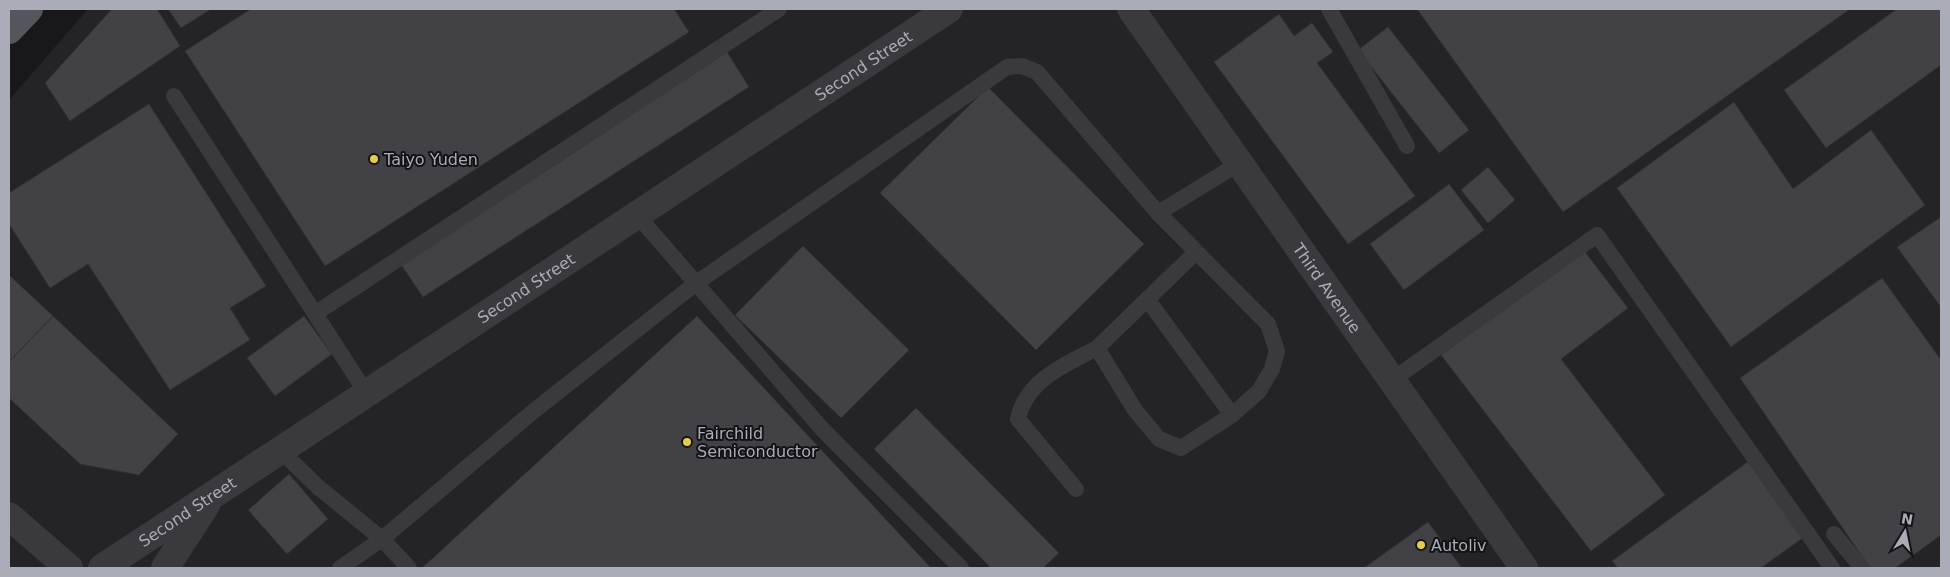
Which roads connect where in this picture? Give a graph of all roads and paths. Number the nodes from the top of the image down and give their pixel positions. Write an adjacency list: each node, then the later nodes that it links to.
1 (29, 9): 6 (main road)
2 (779, 9): 15 (lane)
3 (948, 9): 11 (street, Second Street)
4 (1131, 9): 9 (street, Third Avenue)
5 (1329, 9): 8 (lane)
6 (9, 30)
7 (174, 96): 15 (lane)
8 (1407, 146)
9 (1240, 163): 10 (lane); 17 (street, Third Avenue)
10 (1158, 213): 12 (lane); 13 (lane)
11 (637, 215): 13 (lane); 18 (street, Second Street)
12 (1196, 252): 14 (lane); 19 (lane)
13 (695, 284): 25 (lane); 31 (lane)
14 (1148, 299): 16 (lane); 19 (lane)
15 (316, 313): 18 (lane)
16 (1097, 348): 19 (lane); 21 (lane)
17 (1392, 380): 32 (street, Third Avenue); 33 (lane)
18 (367, 394): 20 (street, Second Street)
19 (1232, 415)
20 (281, 451): 22 (street, Second Street); 25 (lane)
21 (1076, 489)
22 (211, 498): 27 (street, Second Street); 28 (street)
23 (9, 516): 26 (street)
24 (1834, 534): 34 (lane)
25 (382, 539): 29 (lane); 30 (lane)
26 (69, 568)
27 (102, 568)
28 (165, 568)
29 (340, 568)
30 (409, 568)
31 (961, 568)
32 (1524, 568)
33 (1832, 568)
34 (1862, 568)

